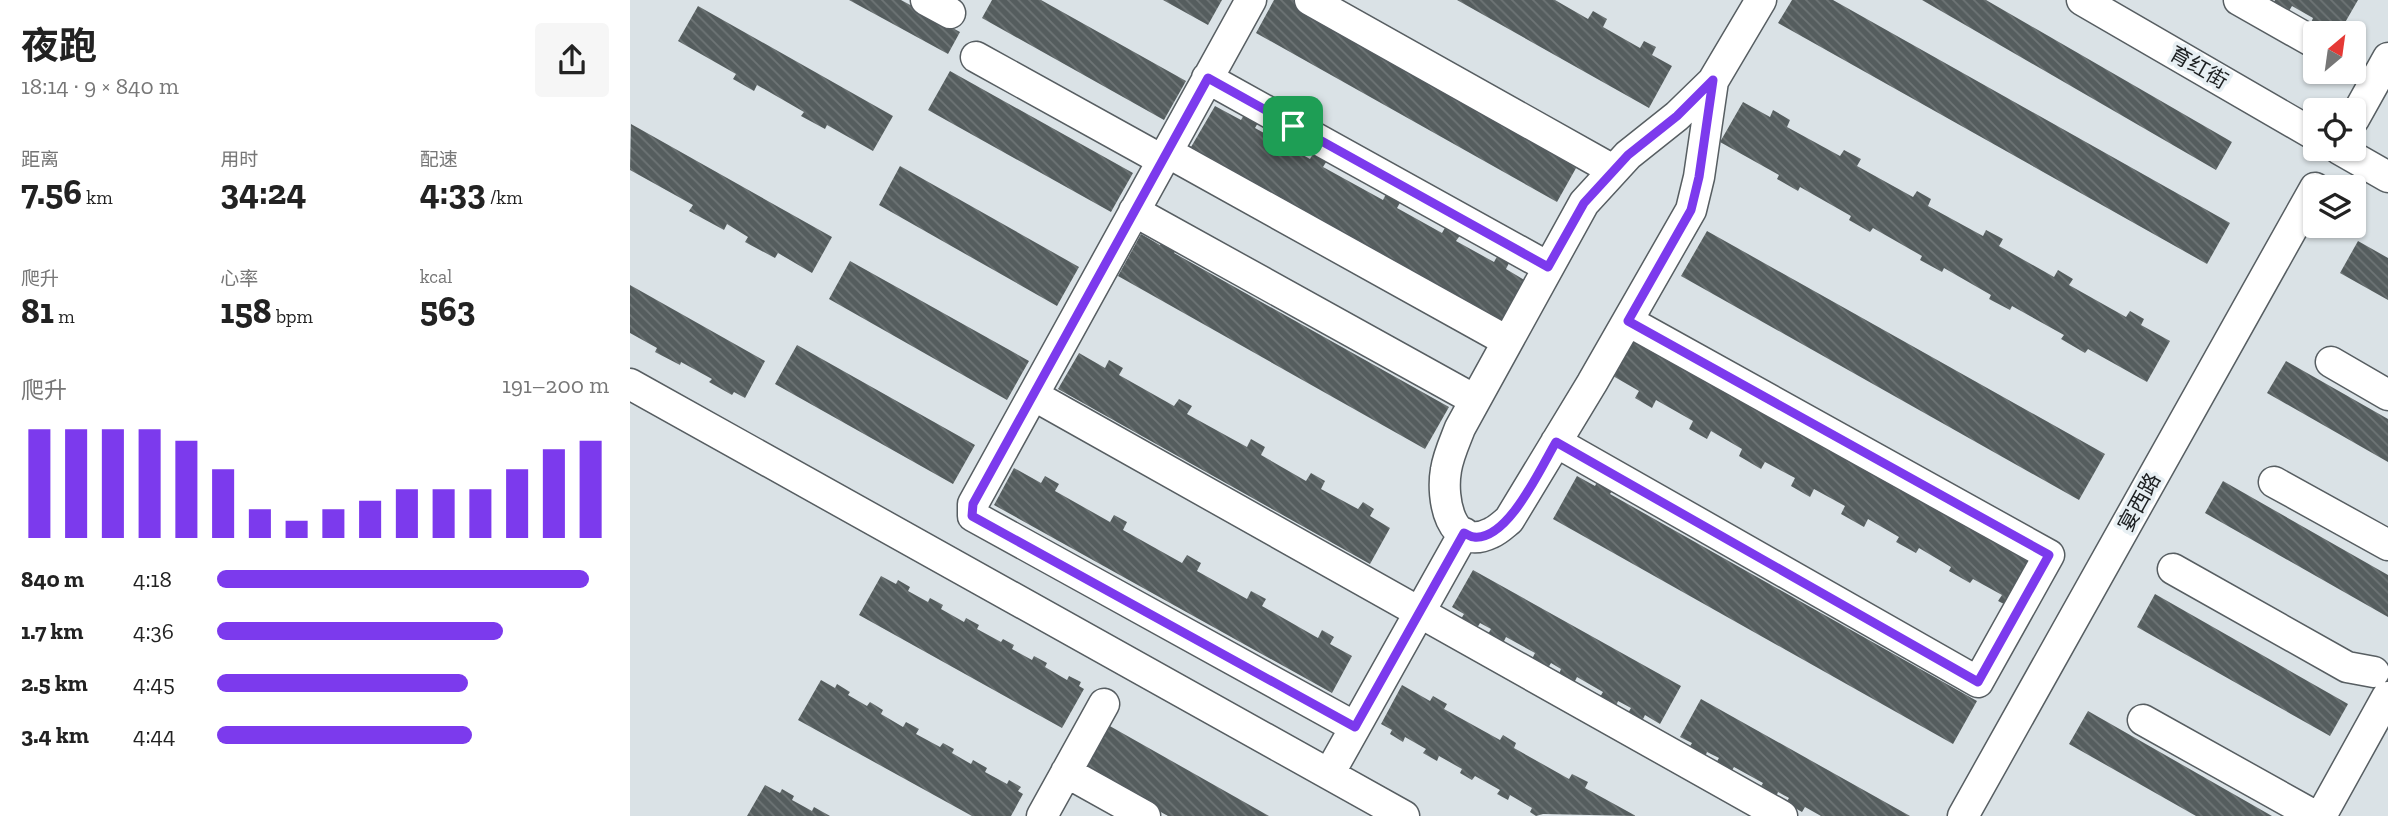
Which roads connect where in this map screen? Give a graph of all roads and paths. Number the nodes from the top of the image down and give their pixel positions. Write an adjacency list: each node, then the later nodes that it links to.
1 (1251, 0): 9 (street)
2 (1310, 0): 15 (street)
3 (1761, 0): 10 (street)
4 (2082, 0): 12 (street, 育红街)
5 (2239, 0): 6 (street)
6 (2303, 36)
7 (976, 57): 13 (street)
8 (2388, 58): 11 (street)
9 (1208, 78): 13 (street); 19 (street)
10 (1713, 80): 15 (street); 20 (street)
11 (2366, 98)
12 (2303, 128)
13 (1164, 156): 18 (street); 21 (street)
14 (2359, 161): 16 (street)
15 (1613, 170): 19 (street)
16 (2388, 177)
17 (2303, 209): 43 (street, 宴西路)
18 (1134, 211): 24 (street); 26 (street)
19 (1548, 267): 21 (street)
20 (1628, 321): 27 (street); 27 (street)
21 (1507, 341): 26 (street)
22 (2331, 362): 25 (street)
23 (630, 384): 38 (street)
24 (1033, 395): 32 (street); 36 (street)
25 (2388, 395)
26 (1475, 400): 29 (street)
27 (1556, 442): 29 (street)
28 (2274, 482): 30 (street)
29 (1464, 533): 32 (street)
30 (2388, 545)
31 (2173, 569): 33 (street)
32 (1419, 612): 36 (street); 42 (street)
33 (2384, 680): 45 (street)
34 (1104, 704): 37 (street)
35 (2143, 720): 44 (street)
36 (1355, 727): 38 (street)
37 (1066, 772): 39 (street); 40 (street)
38 (1329, 774): 41 (street)
39 (1042, 816)
40 (1144, 816)
41 (1404, 816)
42 (1782, 816)
43 (1963, 816)
44 (2315, 816)
45 (2321, 816)

